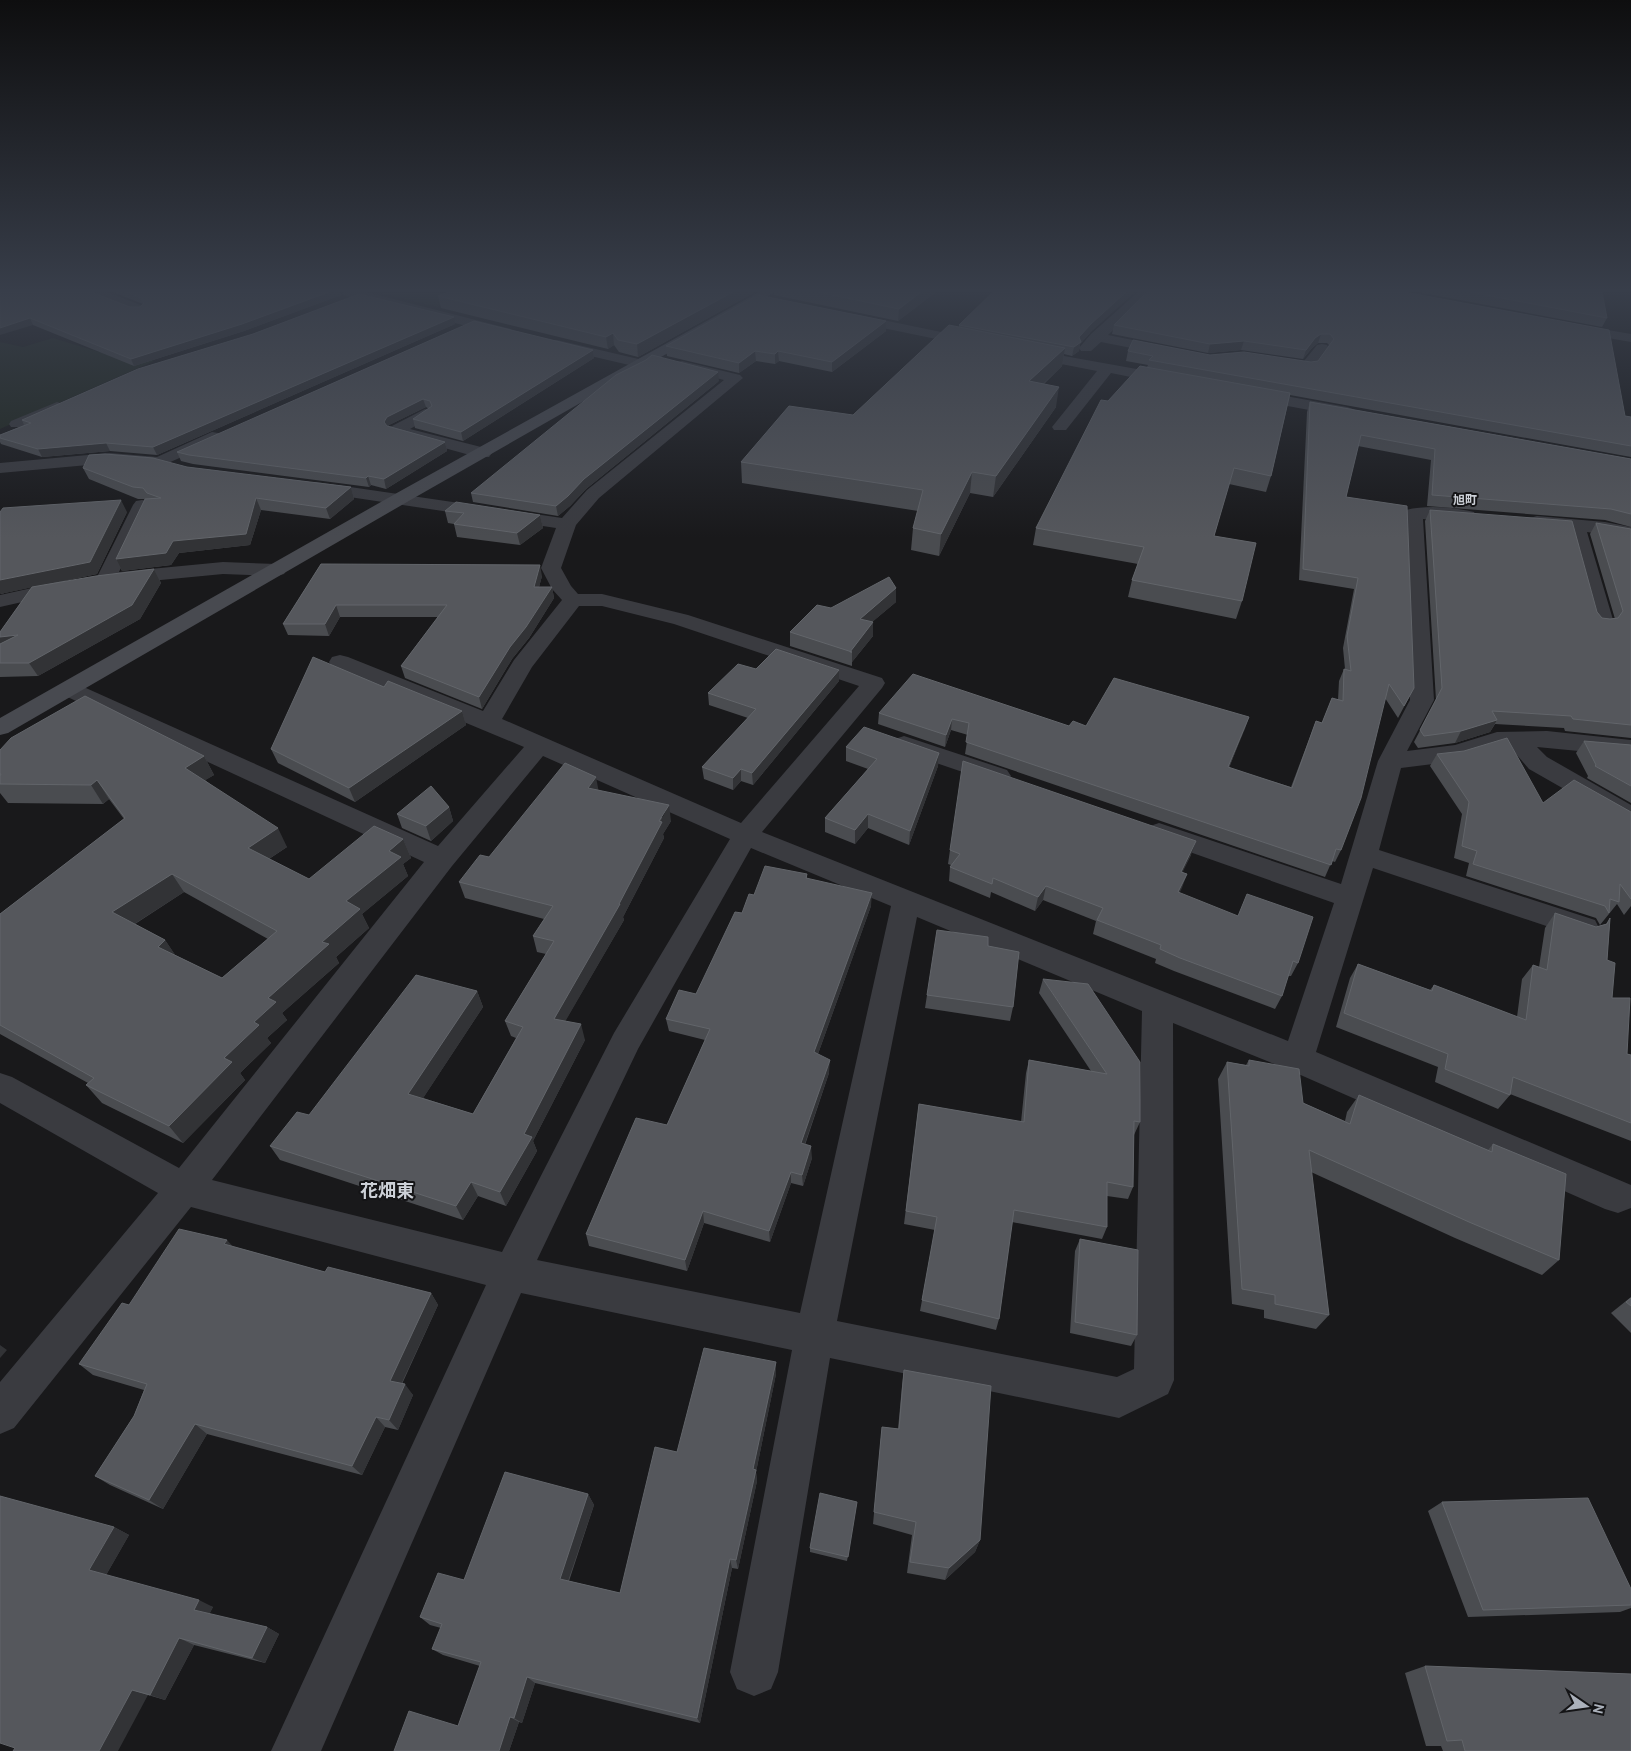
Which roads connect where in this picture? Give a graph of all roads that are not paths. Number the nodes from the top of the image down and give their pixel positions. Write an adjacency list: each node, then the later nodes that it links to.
1 (624, 374): 13 (street)
2 (713, 374): 22 (street)
3 (1103, 374): 11 (street)
4 (1138, 374): 5 (street)
5 (1184, 382)
6 (1233, 391): 9 (street)
7 (68, 402): 10 (street)
8 (425, 414): 13 (street)
9 (1358, 414)
10 (17, 424)
11 (1060, 428)
12 (229, 429): 14 (street)
13 (482, 453): 18 (street)
14 (159, 462): 15 (street); 16 (street)
15 (0, 468)
16 (184, 469)
17 (299, 485): 18 (street)
18 (401, 498): 22 (street); 25 (street)
19 (142, 505): 26 (street)
20 (1490, 518): 38 (street)
21 (1518, 520): 23 (street)
22 (567, 524): 27 (street)
23 (1576, 526): 24 (street); 29 (street)
24 (1631, 533)
25 (277, 570): 26 (street); 31 (street)
26 (92, 582): 28 (street)
27 (572, 600): 32 (street); 33 (street)
28 (0, 601)
29 (1603, 624)
30 (340, 662): 32 (street)
31 (69, 689): 34 (street); 44 (street)
32 (488, 722): 36 (street)
33 (841, 722): 39 (street); 42 (street)
34 (0, 728)
35 (1517, 740): 37 (street); 38 (street); 40 (street)
36 (539, 745): 42 (street); 44 (street)
37 (1631, 748)
38 (1390, 761): 43 (street)
39 (1020, 784)
40 (1631, 816)
41 (1133, 823): 45 (street)
42 (745, 835): 46 (street); 53 (street)
43 (1364, 855): 45 (street); 47 (street)
44 (442, 859): 51 (street)
45 (1350, 898): 49 (street)
46 (906, 901): 48 (street); 54 (street)
47 (1585, 928)
48 (1158, 1004): 49 (street); 54 (street)
49 (1298, 1059): 52 (street)
50 (0, 1087): 51 (street)
51 (184, 1189): 53 (street); 55 (street)
52 (1618, 1197)
53 (511, 1273): 54 (street); 57 (street)
54 (814, 1336): 56 (street)
55 (0, 1414)
56 (754, 1672)
57 (296, 1751)

